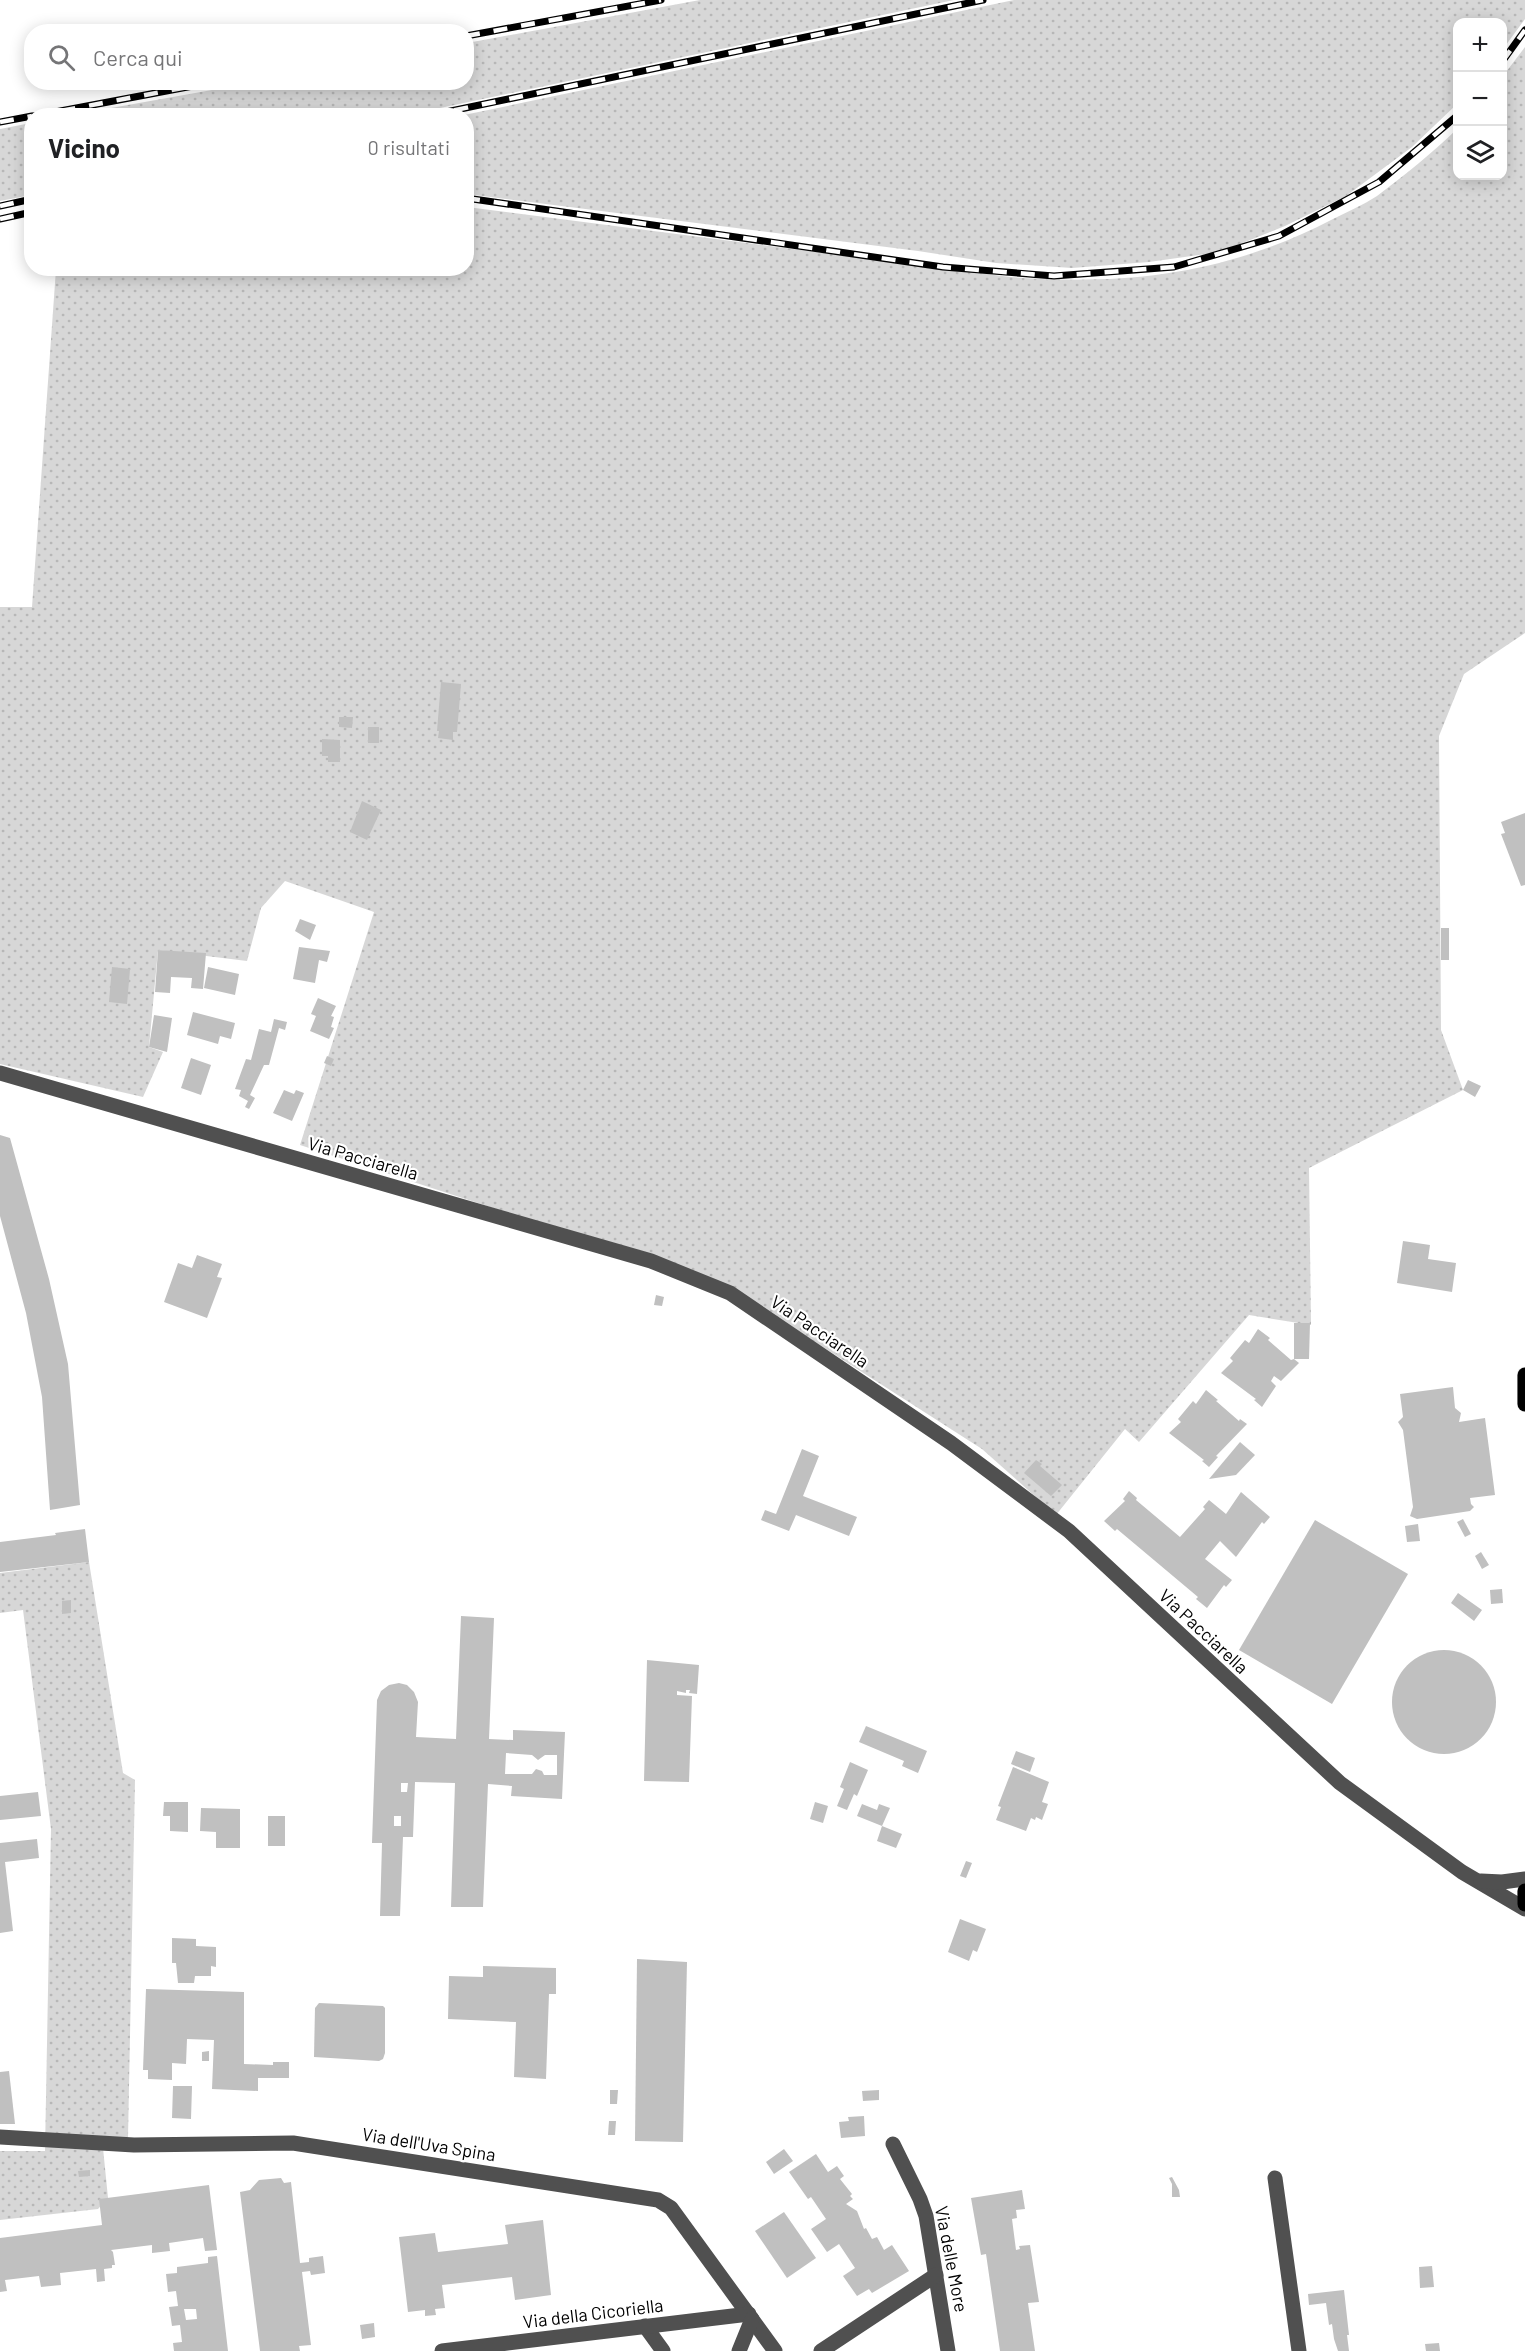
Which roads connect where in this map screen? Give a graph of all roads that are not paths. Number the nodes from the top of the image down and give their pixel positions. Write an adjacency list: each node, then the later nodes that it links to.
1 (0, 1073): 5 (street, Via Pacciarella)
2 (1525, 1375): 3 (main road)
3 (1525, 1404)
4 (1525, 1879): 5 (street)
5 (1478, 1881): 8 (street, Via Pacciarella)
6 (1525, 1891): 7 (main road)
7 (1525, 1904)
8 (1525, 1909)
9 (0, 2137): 13 (street, Via dell'Uva Spina)
10 (893, 2145): 12 (street, Via delle More)
11 (1275, 2178): 21 (street)
12 (936, 2275): 19 (street); 20 (street, Via delle More)
13 (750, 2317): 14 (street, Via della Cicoriella); 17 (street); 18 (street, Via dell'Uva Spina)
14 (645, 2326): 15 (street, Via della Cicoriella); 16 (street)
15 (442, 2351)
16 (663, 2351)
17 (739, 2351)
18 (775, 2351)
19 (821, 2351)
20 (948, 2351)
21 (1299, 2351)

